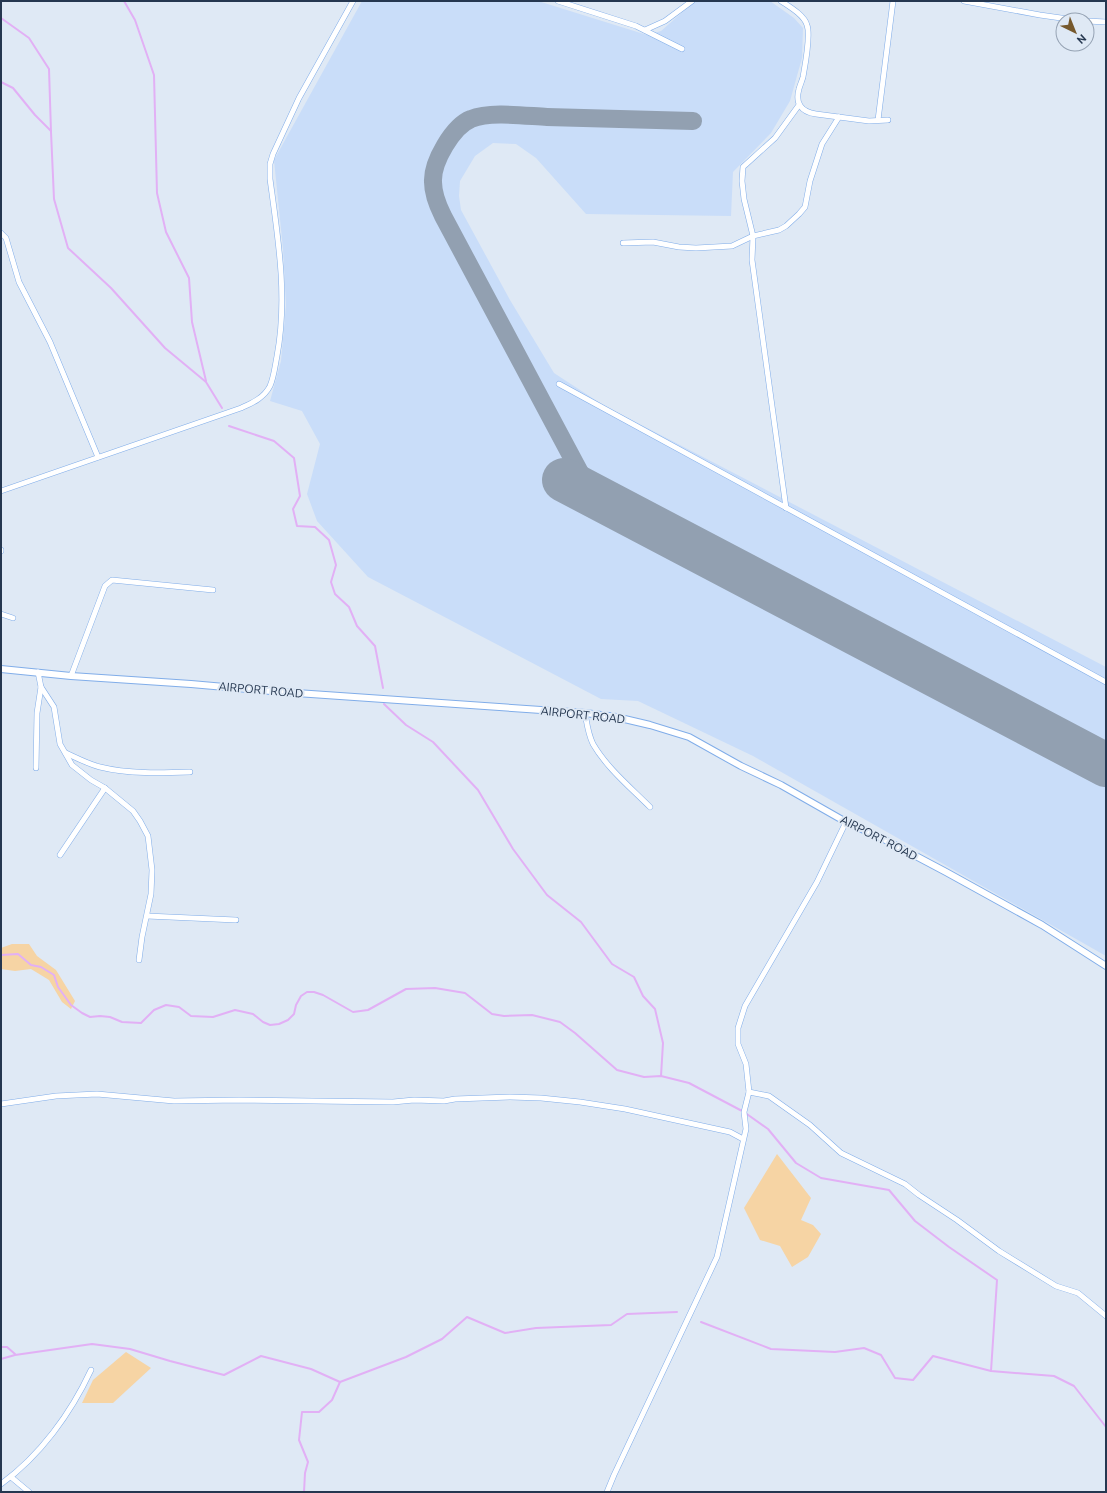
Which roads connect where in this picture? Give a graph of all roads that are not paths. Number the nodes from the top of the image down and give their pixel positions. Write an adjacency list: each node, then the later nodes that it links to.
1 (353, 1): 20 (street)
2 (558, 1): 10 (street)
3 (692, 1): 10 (street)
4 (781, 1): 12 (street)
5 (893, 1): 14 (street)
6 (964, 1): 7 (street)
7 (1055, 18)
8 (1095, 21): 9 (street)
9 (1106, 22)
10 (645, 30): 11 (street)
11 (682, 49)
12 (799, 105): 13 (street); 17 (street)
13 (839, 117): 14 (street); 17 (street)
14 (878, 120): 15 (street)
15 (888, 120)
16 (1, 233): 20 (street)
17 (753, 236): 18 (street); 22 (street)
18 (623, 243)
19 (559, 384): 22 (street)
20 (98, 457): 21 (street)
21 (1, 491)
22 (786, 508): 29 (street)
23 (213, 590): 28 (street)
24 (1, 614): 25 (street)
25 (13, 618)
26 (1, 669): 27 (street, AIRPORT ROAD)
27 (38, 672): 28 (street, AIRPORT ROAD); 30 (street)
28 (71, 676): 31 (street, AIRPORT ROAD)
29 (1106, 682)
30 (41, 686): 32 (street); 33 (street)
31 (585, 713): 36 (street); 37 (street, AIRPORT ROAD)
32 (65, 752): 34 (street); 35 (street)
33 (36, 768)
34 (190, 772)
35 (105, 788): 38 (street); 39 (street)
36 (650, 807)
37 (846, 822): 42 (street, AIRPORT ROAD); 43 (street)
38 (60, 855)
39 (147, 916): 40 (street); 41 (street)
40 (236, 920)
41 (139, 960)
42 (1106, 966)
43 (749, 1092): 45 (street); 46 (street)
44 (1, 1104): 45 (street)
45 (743, 1139): 51 (street)
46 (1106, 1316)
47 (91, 1370): 48 (street)
48 (11, 1477): 49 (street); 50 (street)
49 (1, 1484)
50 (29, 1492)
51 (607, 1492)

